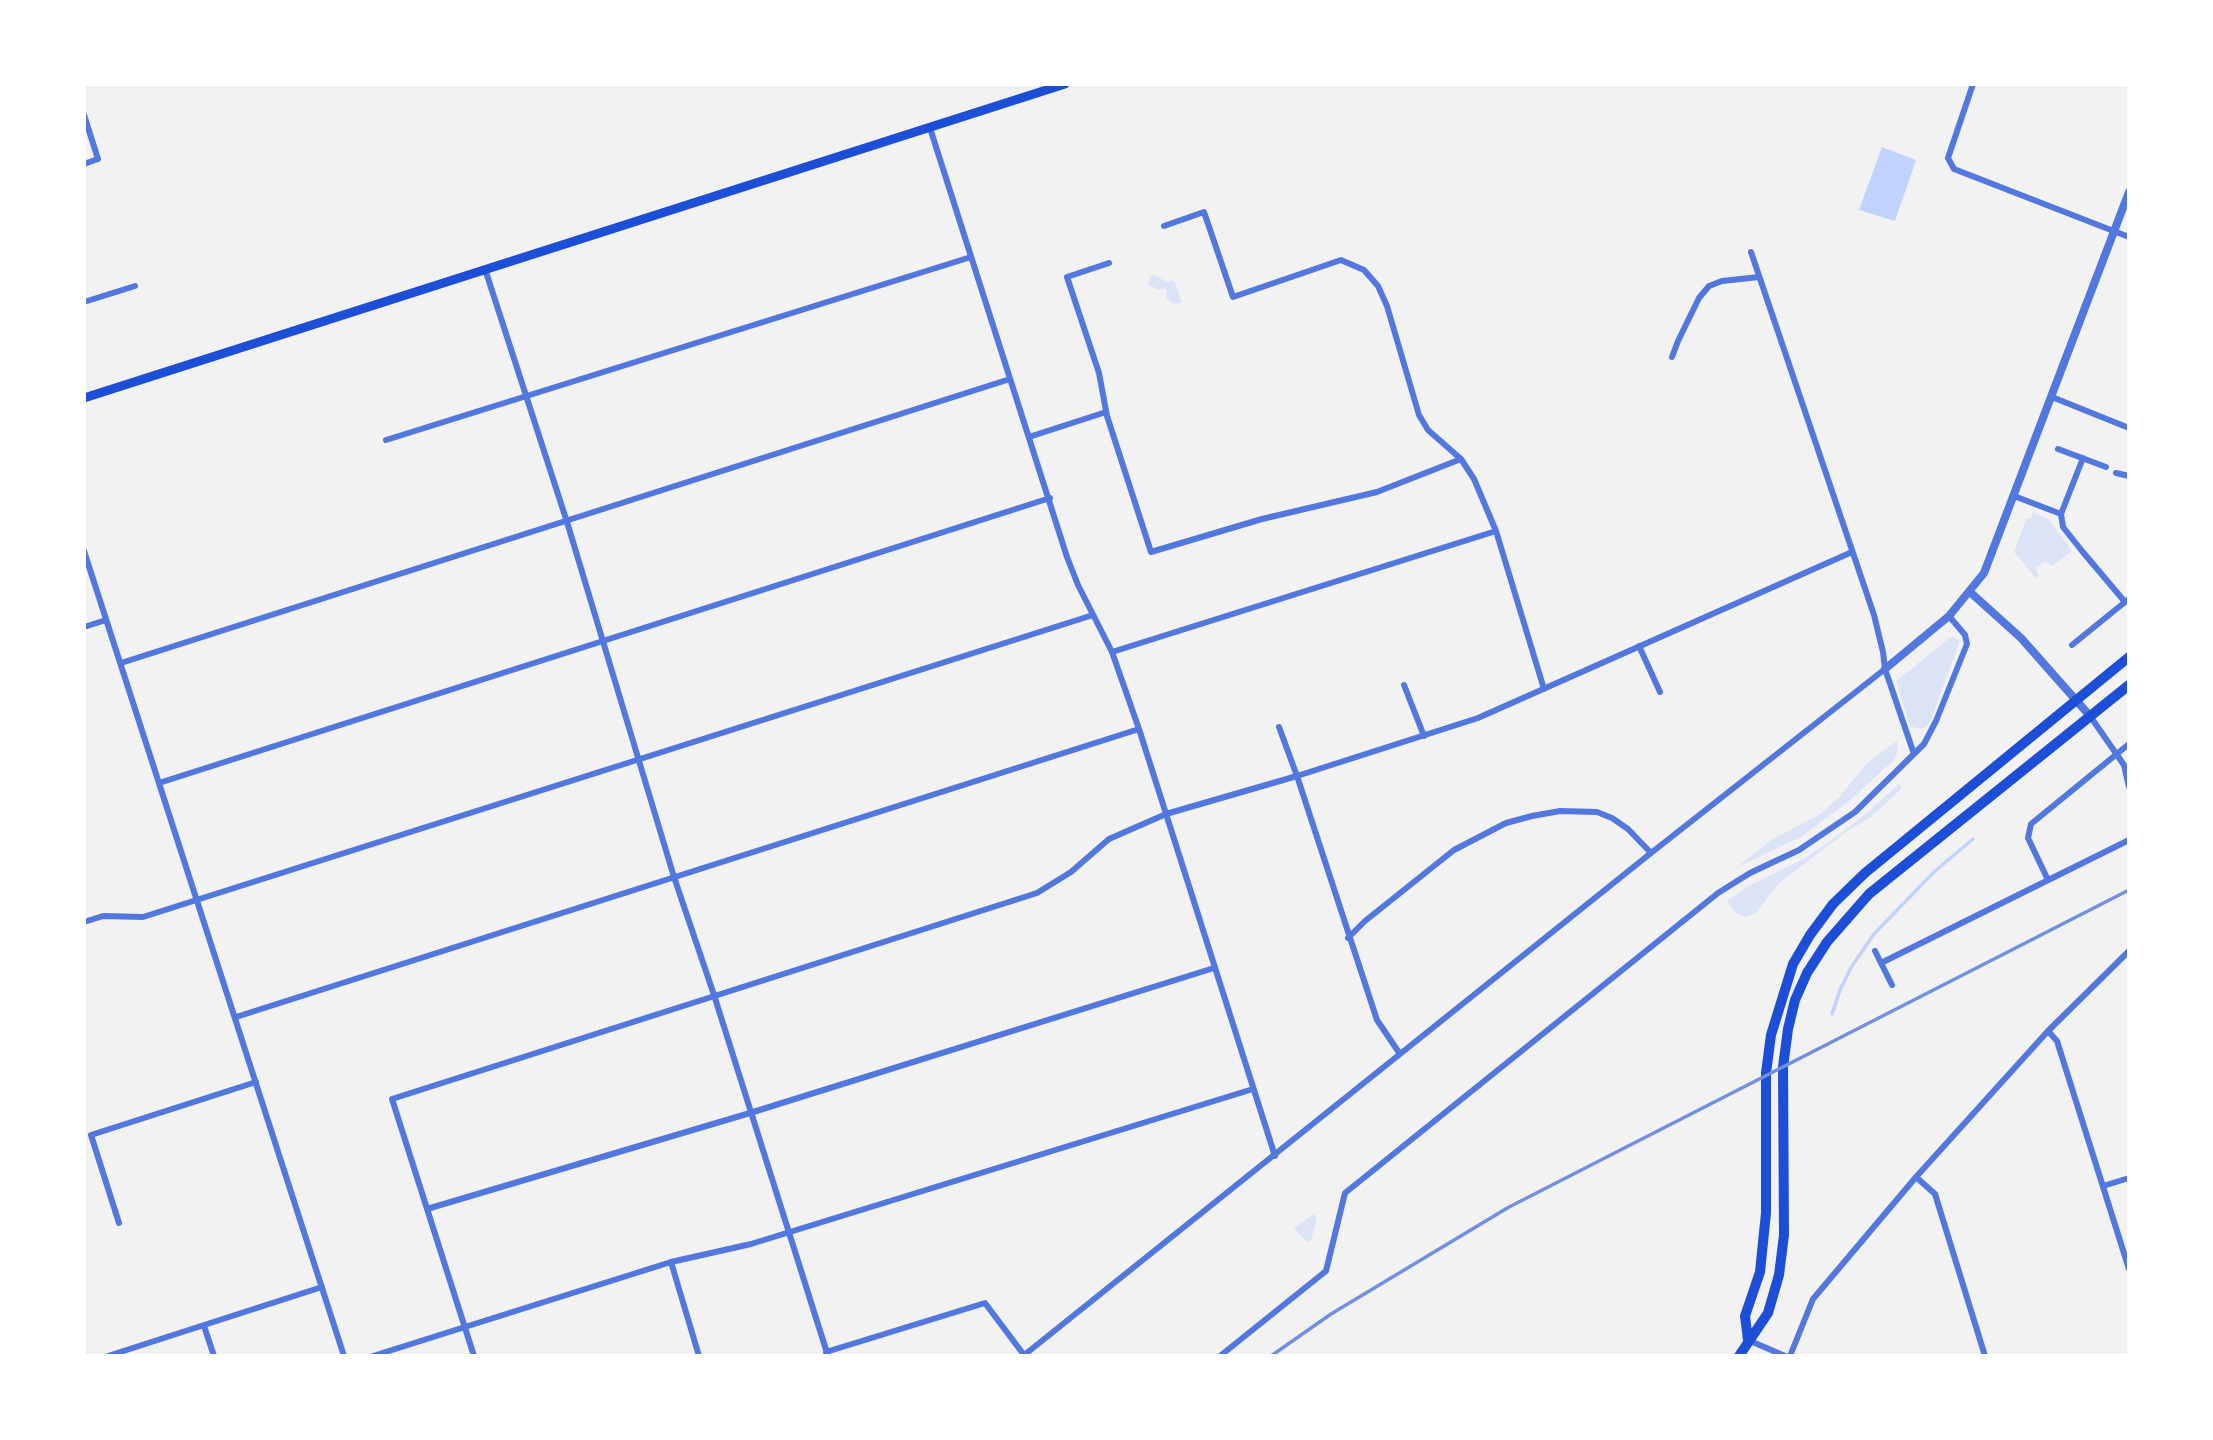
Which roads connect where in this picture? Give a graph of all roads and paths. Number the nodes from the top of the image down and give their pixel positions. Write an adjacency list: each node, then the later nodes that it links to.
1 (1065, 84): 4 (main road)
2 (1973, 84): 8 (street)
3 (84, 115): 5 (street)
4 (930, 128): 11 (street); 13 (main road)
5 (84, 164)
6 (2129, 192): 8 (street)
7 (1164, 226): 28 (street)
8 (2114, 231): 9 (street); 20 (street)
9 (2129, 237)
10 (1751, 253): 14 (street)
11 (971, 257): 18 (street); 19 (street)
12 (1110, 263): 22 (street)
13 (485, 269): 19 (street); 21 (main road)
14 (1759, 277): 17 (street); 38 (street)
15 (135, 286): 16 (street)
16 (84, 302)
17 (1672, 357)
18 (1010, 379): 24 (street); 35 (street)
19 (526, 397): 25 (street); 35 (street)
20 (2052, 397): 23 (street); 32 (street)
21 (84, 398)
22 (1105, 412): 24 (street); 28 (street)
23 (2129, 428)
24 (1029, 437): 33 (street)
25 (386, 440)
26 (2057, 449): 27 (street)
27 (2083, 458): 29 (street); 34 (street)
28 (1461, 459): 36 (street)
29 (2106, 467)
30 (2116, 473): 31 (street)
31 (2129, 476)
32 (2014, 496): 34 (street); 39 (street)
33 (1050, 498): 41 (street); 45 (street)
34 (2061, 514): 40 (street)
35 (567, 522): 45 (street); 50 (street)
36 (1496, 531): 48 (street); 54 (street)
37 (84, 551): 43 (street)
38 (1852, 552): 47 (street); 51 (street)
39 (1970, 592): 42 (street); 56 (street)
40 (2127, 601): 46 (street)
41 (1093, 615): 48 (street); 64 (street)
42 (1949, 616): 51 (street); 62 (street)
43 (106, 620): 44 (street); 50 (street)
44 (84, 627)
45 (604, 642): 64 (street); 66 (street)
46 (2072, 645)
47 (1639, 646): 54 (street); 55 (street)
48 (1112, 652): 59 (street)
49 (2129, 657): 56 (main road)
50 (121, 663): 66 (street)
51 (1885, 669): 62 (street); 70 (street)
52 (1404, 685): 60 (street)
53 (2129, 685): 57 (main road)
54 (1544, 689): 60 (street)
55 (1660, 692)
56 (2077, 699): 57 (street); 100 (main road)
57 (2090, 716): 63 (street); 100 (main road)
58 (1279, 727): 65 (street)
59 (1139, 729): 68 (street); 71 (street)
60 (1424, 736): 65 (street)
61 (2129, 744): 63 (street)
62 (1914, 754): 109 (street)
63 (2116, 754): 67 (street); 72 (street)
64 (638, 760): 71 (street); 73 (street)
65 (1297, 776): 68 (street); 75 (street)
66 (159, 783): 73 (street)
67 (2129, 786)
68 (1166, 814): 79 (street); 81 (street)
69 (2129, 840): 72 (street)
70 (1651, 853): 75 (street); 84 (street)
71 (674, 877): 81 (street); 82 (street)
72 (2048, 880): 78 (street)
73 (197, 900): 74 (street); 82 (street)
74 (84, 922)
75 (1348, 938): 84 (street)
76 (1875, 951): 78 (street)
77 (2129, 951): 83 (street)
78 (1881, 963): 80 (street)
79 (1214, 968): 86 (street); 87 (street)
80 (1892, 985)
81 (714, 995): 87 (street); 92 (street)
82 (236, 1017): 85 (street)
83 (2048, 1031): 89 (street); 91 (street)
84 (1400, 1054): 88 (street)
85 (256, 1082): 93 (street); 97 (street)
86 (1253, 1089): 88 (street); 94 (street)
87 (750, 1113): 92 (street); 94 (street)
88 (1275, 1156): 108 (street)
89 (1916, 1177): 111 (street); 112 (street)
90 (2129, 1178): 91 (street)
91 (2103, 1186): 96 (street)
92 (427, 1209): 99 (street)
93 (119, 1223)
94 (788, 1231): 95 (street); 101 (street)
95 (671, 1262): 99 (street); 107 (street)
96 (2129, 1269)
97 (322, 1287): 98 (street); 104 (street)
98 (204, 1326): 102 (street); 103 (street)
99 (465, 1326): 105 (street); 106 (street)
100 (1748, 1340): 110 (main road); 111 (street)
101 (827, 1354): 108 (street)
102 (108, 1356)
103 (214, 1356)
104 (344, 1356)
105 (373, 1356)
106 (474, 1356)
107 (699, 1356)
108 (1023, 1356)
109 (1220, 1356)
110 (1739, 1356)
111 (1788, 1356)
112 (1985, 1356)

